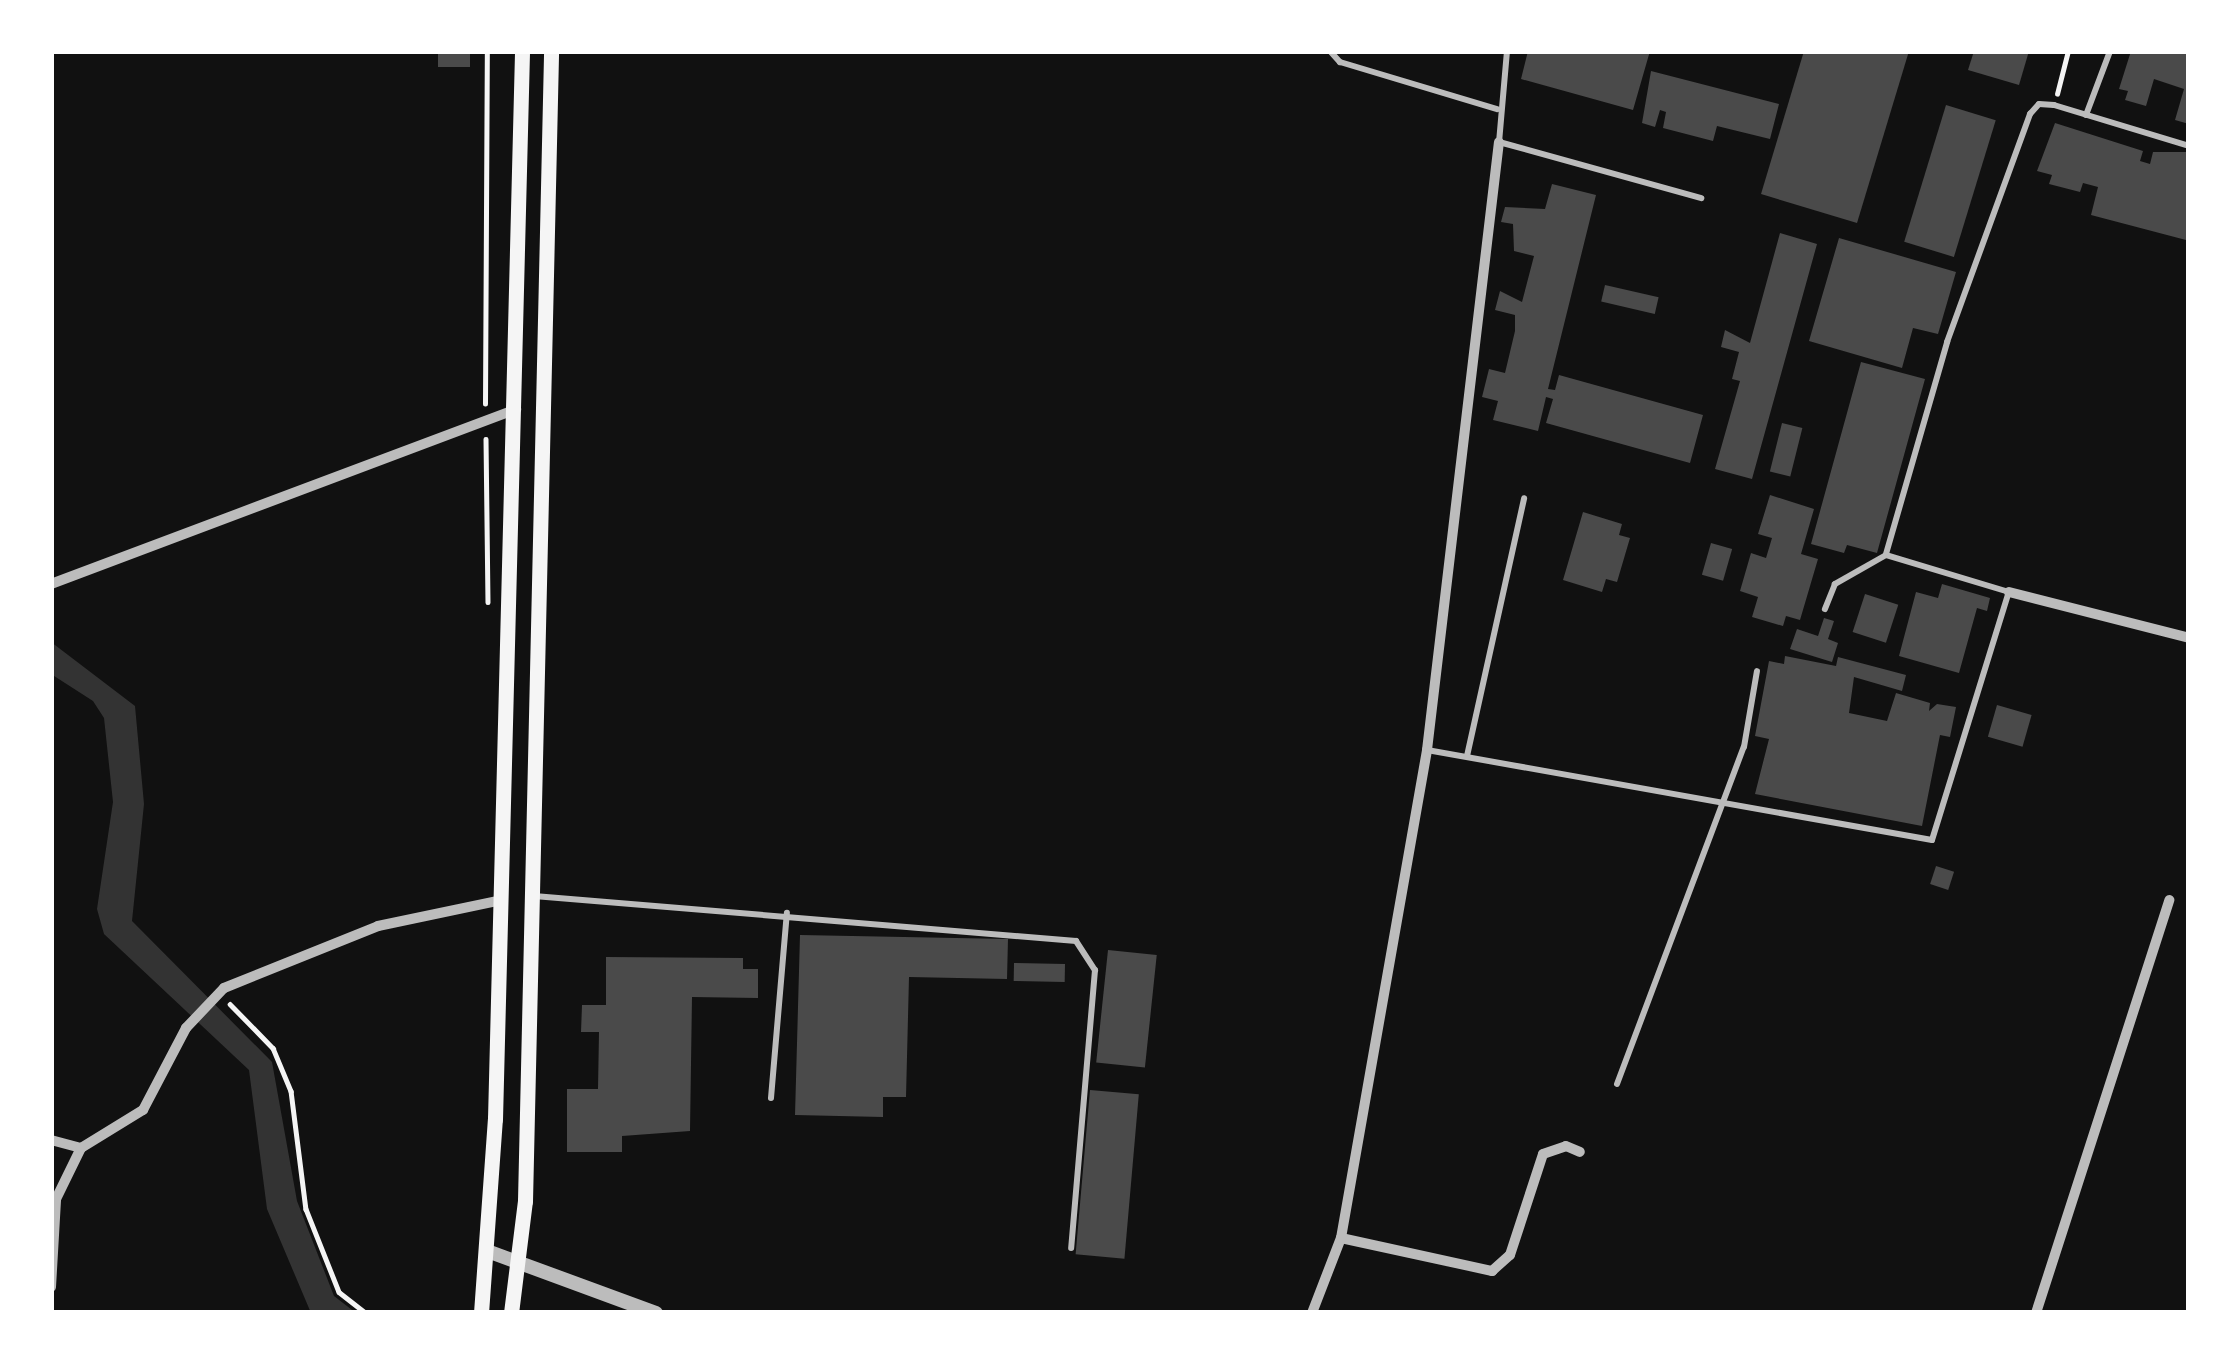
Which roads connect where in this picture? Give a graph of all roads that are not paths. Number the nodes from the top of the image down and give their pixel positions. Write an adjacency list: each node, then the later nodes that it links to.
1 (522, 51): 11 (main road)
2 (551, 51): 22 (main road)
3 (1330, 51): 6 (lane)
4 (1507, 51): 6 (lane)
5 (2110, 51): 7 (lane)
6 (1497, 109): 8 (lane)
7 (2086, 115): 9 (lane); 13 (lane)
8 (1499, 142): 10 (lane); 19 (street)
9 (2189, 146)
10 (1701, 198)
11 (516, 410): 14 (street); 23 (main road)
12 (1524, 497): 20 (lane)
13 (1886, 555): 15 (lane); 16 (lane)
14 (51, 584)
15 (2009, 592): 17 (street); 21 (lane)
16 (1825, 608)
17 (2189, 638)
18 (1757, 670): 21 (lane)
19 (1426, 749): 20 (lane); 31 (street)
20 (1467, 756): 21 (lane)
21 (1722, 799): 26 (lane)
22 (534, 896): 25 (lane); 34 (main road)
23 (501, 900): 29 (street); 33 (main road)
24 (2169, 900): 40 (street)
25 (788, 913): 27 (lane); 32 (lane)
26 (1617, 1084)
27 (771, 1098)
28 (51, 1140): 29 (street)
29 (81, 1148): 35 (street)
30 (1580, 1152): 31 (street)
31 (1341, 1238): 39 (street)
32 (1070, 1248)
33 (490, 1252): 34 (street); 36 (main road)
34 (518, 1262): 37 (main road); 38 (street)
35 (51, 1287)
36 (481, 1313)
37 (511, 1313)
38 (656, 1313)
39 (1312, 1313)
40 (2036, 1313)

